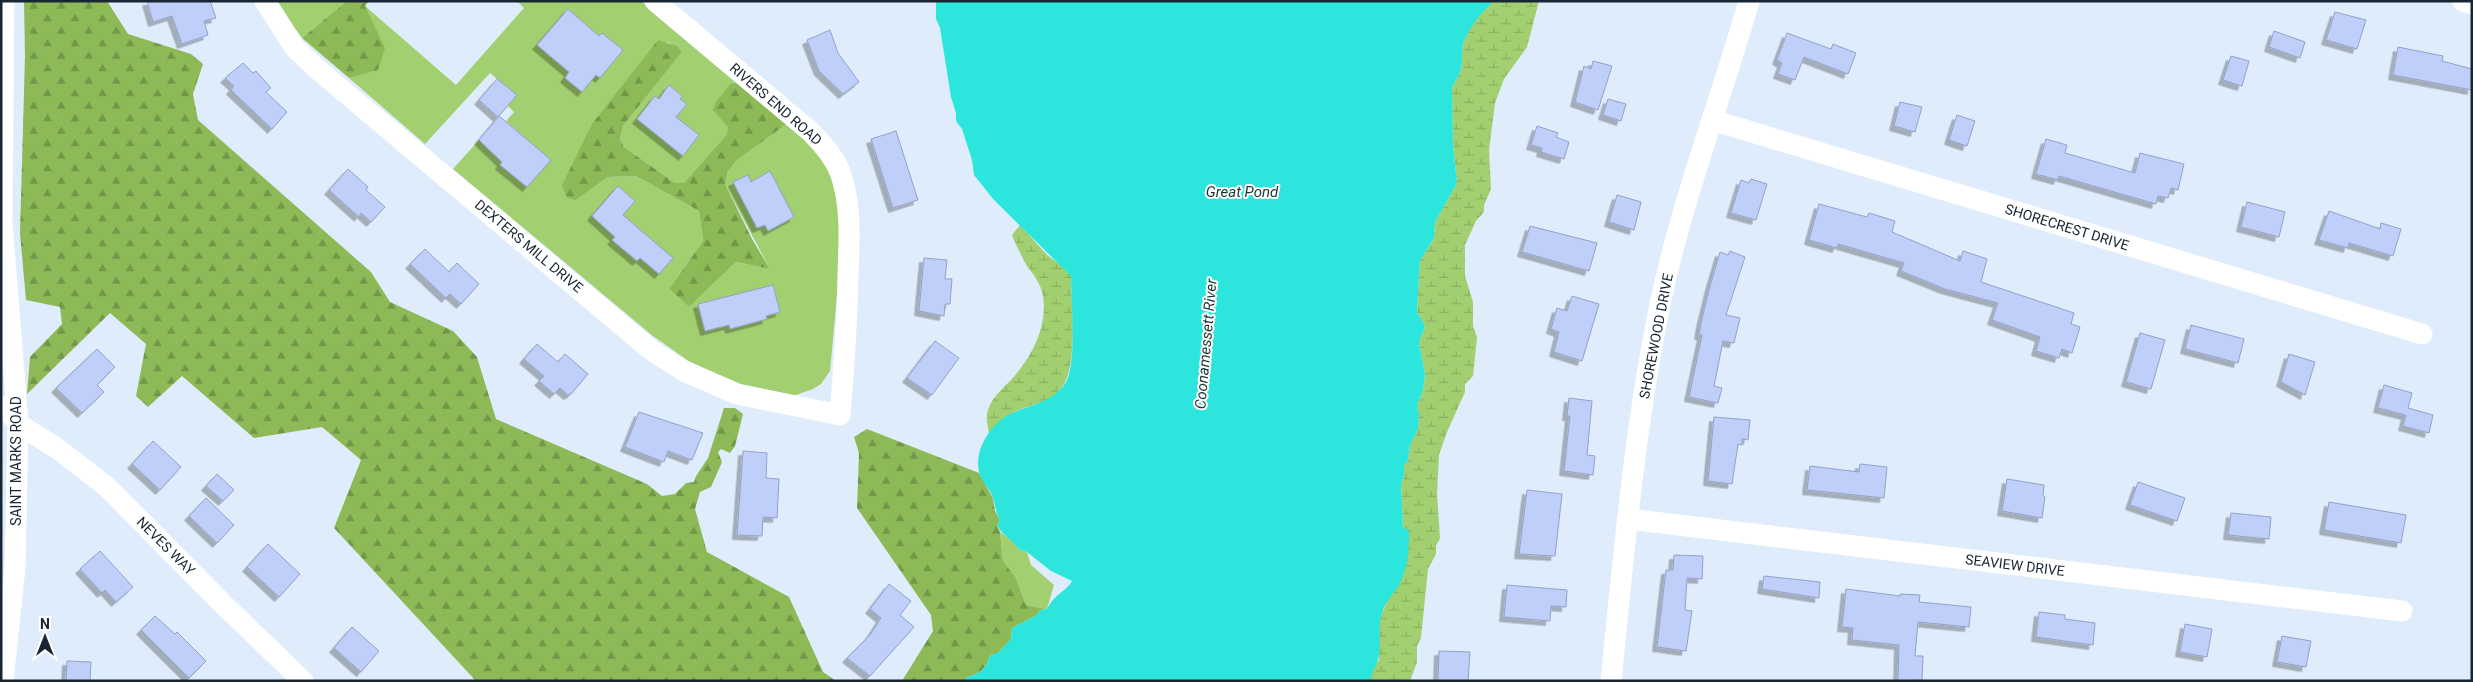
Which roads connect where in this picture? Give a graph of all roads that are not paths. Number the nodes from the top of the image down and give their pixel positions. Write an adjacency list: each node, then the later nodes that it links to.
1 (4, 1): 8 (street, SAINT MARKS ROAD)
2 (265, 1): 11 (street, DEXTERS MILL DRIVE)
3 (655, 1): 11 (street, RIVERS END ROAD)
4 (1750, 1): 7 (street, SHOREWOOD DRIVE)
5 (2463, 1): 6 (street)
6 (2472, 4)
7 (1712, 120): 9 (street, SHORECREST DRIVE); 13 (street, SHOREWOOD DRIVE)
8 (2, 233): 12 (street, SAINT MARKS ROAD)
9 (2422, 334)
10 (1, 406): 12 (street, NEVES WAY)
11 (840, 416)
12 (18, 424): 15 (street, SAINT MARKS ROAD); 16 (street, NEVES WAY)
13 (1628, 519): 14 (street, SEAVIEW DRIVE); 17 (street, SHOREWOOD DRIVE)
14 (2402, 611)
15 (3, 681)
16 (303, 681)
17 (1611, 681)

